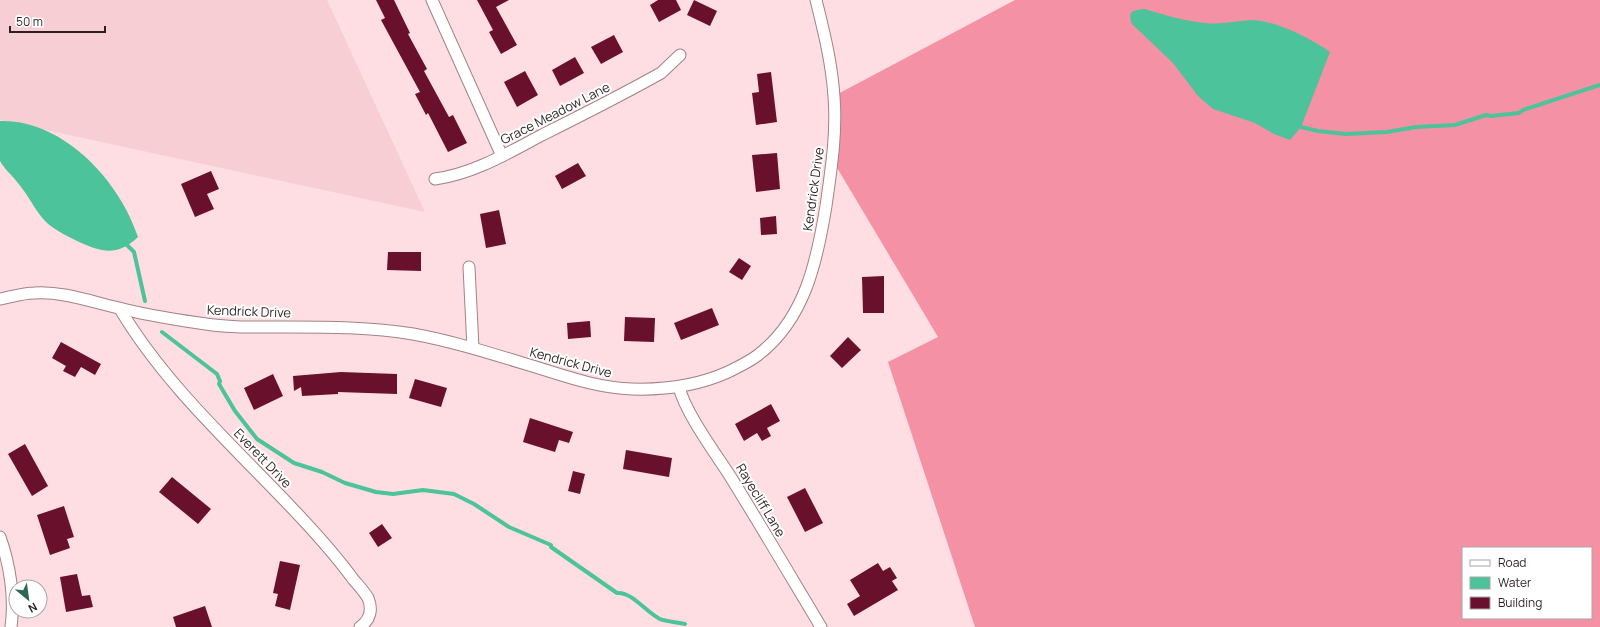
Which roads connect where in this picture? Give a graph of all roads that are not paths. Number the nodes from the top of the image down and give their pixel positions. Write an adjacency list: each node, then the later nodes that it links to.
1 (432, 0): 4 (street)
2 (816, 0): 10 (street, Kendrick Drive)
3 (680, 55): 4 (street, Grace Meadow Lane)
4 (502, 156): 5 (street, Grace Meadow Lane)
5 (435, 179)
6 (469, 267): 9 (street)
7 (0, 299): 8 (street, Kendrick Drive)
8 (120, 309): 9 (street, Kendrick Drive); 13 (street, Everett Drive)
9 (473, 348): 10 (street, Kendrick Drive)
10 (679, 387): 14 (street, Rayecliff Lane)
11 (0, 537): 12 (street)
12 (11, 627)
13 (360, 627)
14 (821, 627)

